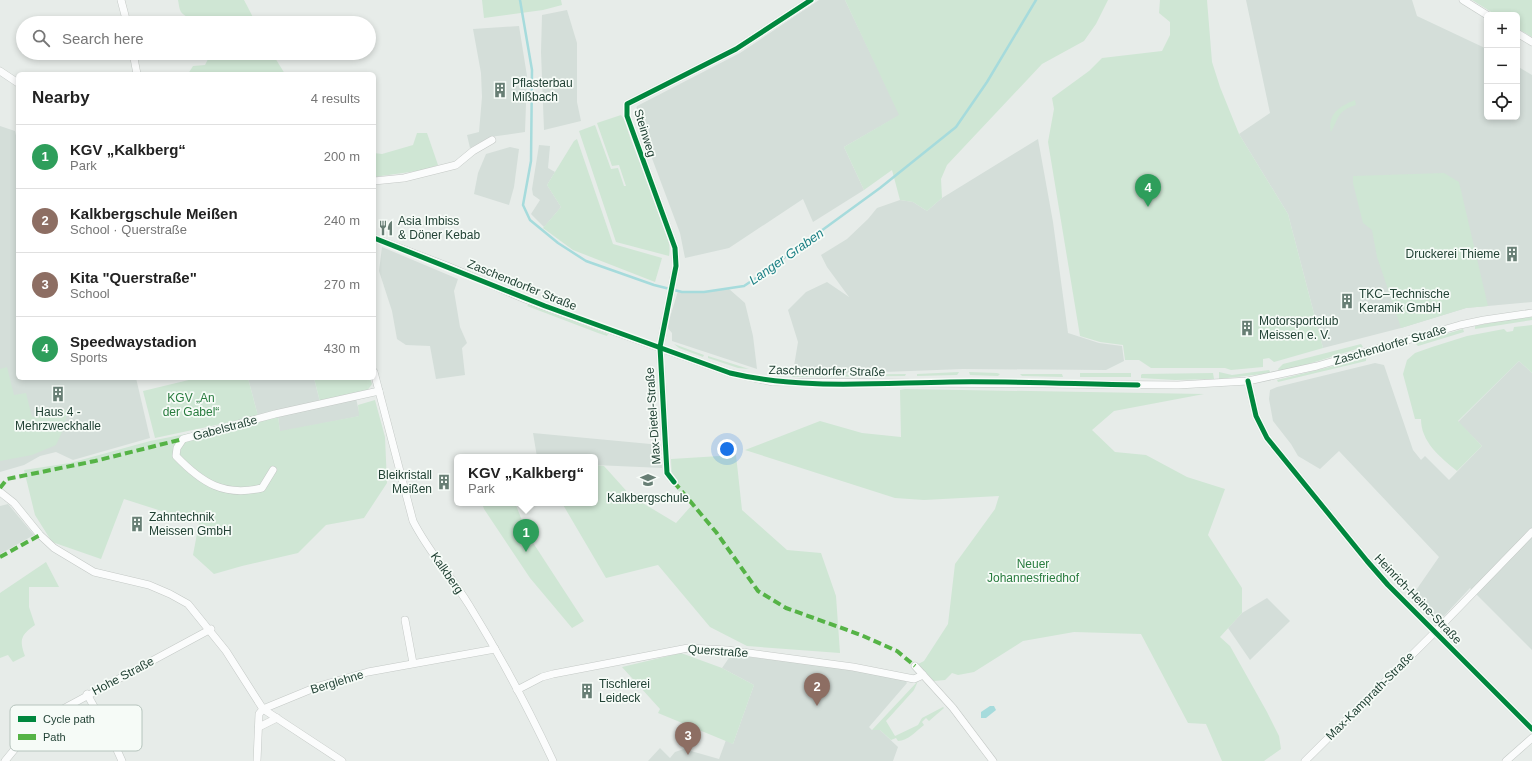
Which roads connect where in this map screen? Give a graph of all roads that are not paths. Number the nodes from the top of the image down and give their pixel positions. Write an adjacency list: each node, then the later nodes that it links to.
1 (122, 0): 5 (street)
2 (811, 0): 16 (street, Steinweg)
3 (1463, 0): 4 (street)
4 (1484, 13)
5 (125, 16)
6 (1520, 35): 7 (street)
7 (1532, 42)
8 (135, 60): 10 (street)
9 (0, 71): 11 (street)
10 (137, 72)
11 (16, 82)
12 (492, 140): 13 (street)
13 (376, 181)
14 (376, 239): 16 (street, Zaschendorfer Straße)
15 (1532, 313): 18 (street, Zaschendorfer Straße)
16 (660, 347): 18 (street, Zaschendorfer Straße); 21 (street, Max-Dietel-Straße)
17 (376, 380): 19 (street, Kalkberg)
18 (1248, 381): 26 (street, Heinrich-Heine-Straße)
19 (379, 391): 20 (street, Gabelstraße); 27 (street, Kalkberg)
20 (273, 470)
21 (674, 482)
22 (0, 492): 25 (street)
23 (1532, 532): 26 (street, Max-Kamprath-Straße)
24 (405, 620): 28 (street)
25 (210, 630): 32 (street, Hohe Straße); 35 (street)
26 (1435, 632): 38 (street, Heinrich-Heine-Straße); 48 (street, Max-Kamprath-Straße)
27 (495, 649): 28 (street, Berglehne); 31 (street, Kalkberg)
28 (413, 663): 35 (street, Berglehne)
29 (915, 666): 30 (street)
30 (923, 675): 31 (street, Querstraße); 47 (street)
31 (517, 690): 46 (street, Kalkberg)
32 (87, 694): 33 (street, Hohe Straße); 34 (street)
33 (68, 705)
34 (93, 705)
35 (263, 709): 36 (street); 37 (street)
36 (277, 718): 37 (street); 45 (street)
37 (259, 727): 44 (street)
38 (1532, 729)
39 (1532, 738): 49 (street)
40 (14, 751): 42 (street, Hohe Straße)
41 (118, 751): 43 (street)
42 (5, 761)
43 (122, 761)
44 (257, 761)
45 (342, 761)
46 (553, 761)
47 (993, 761)
48 (1305, 761)
49 (1506, 761)

